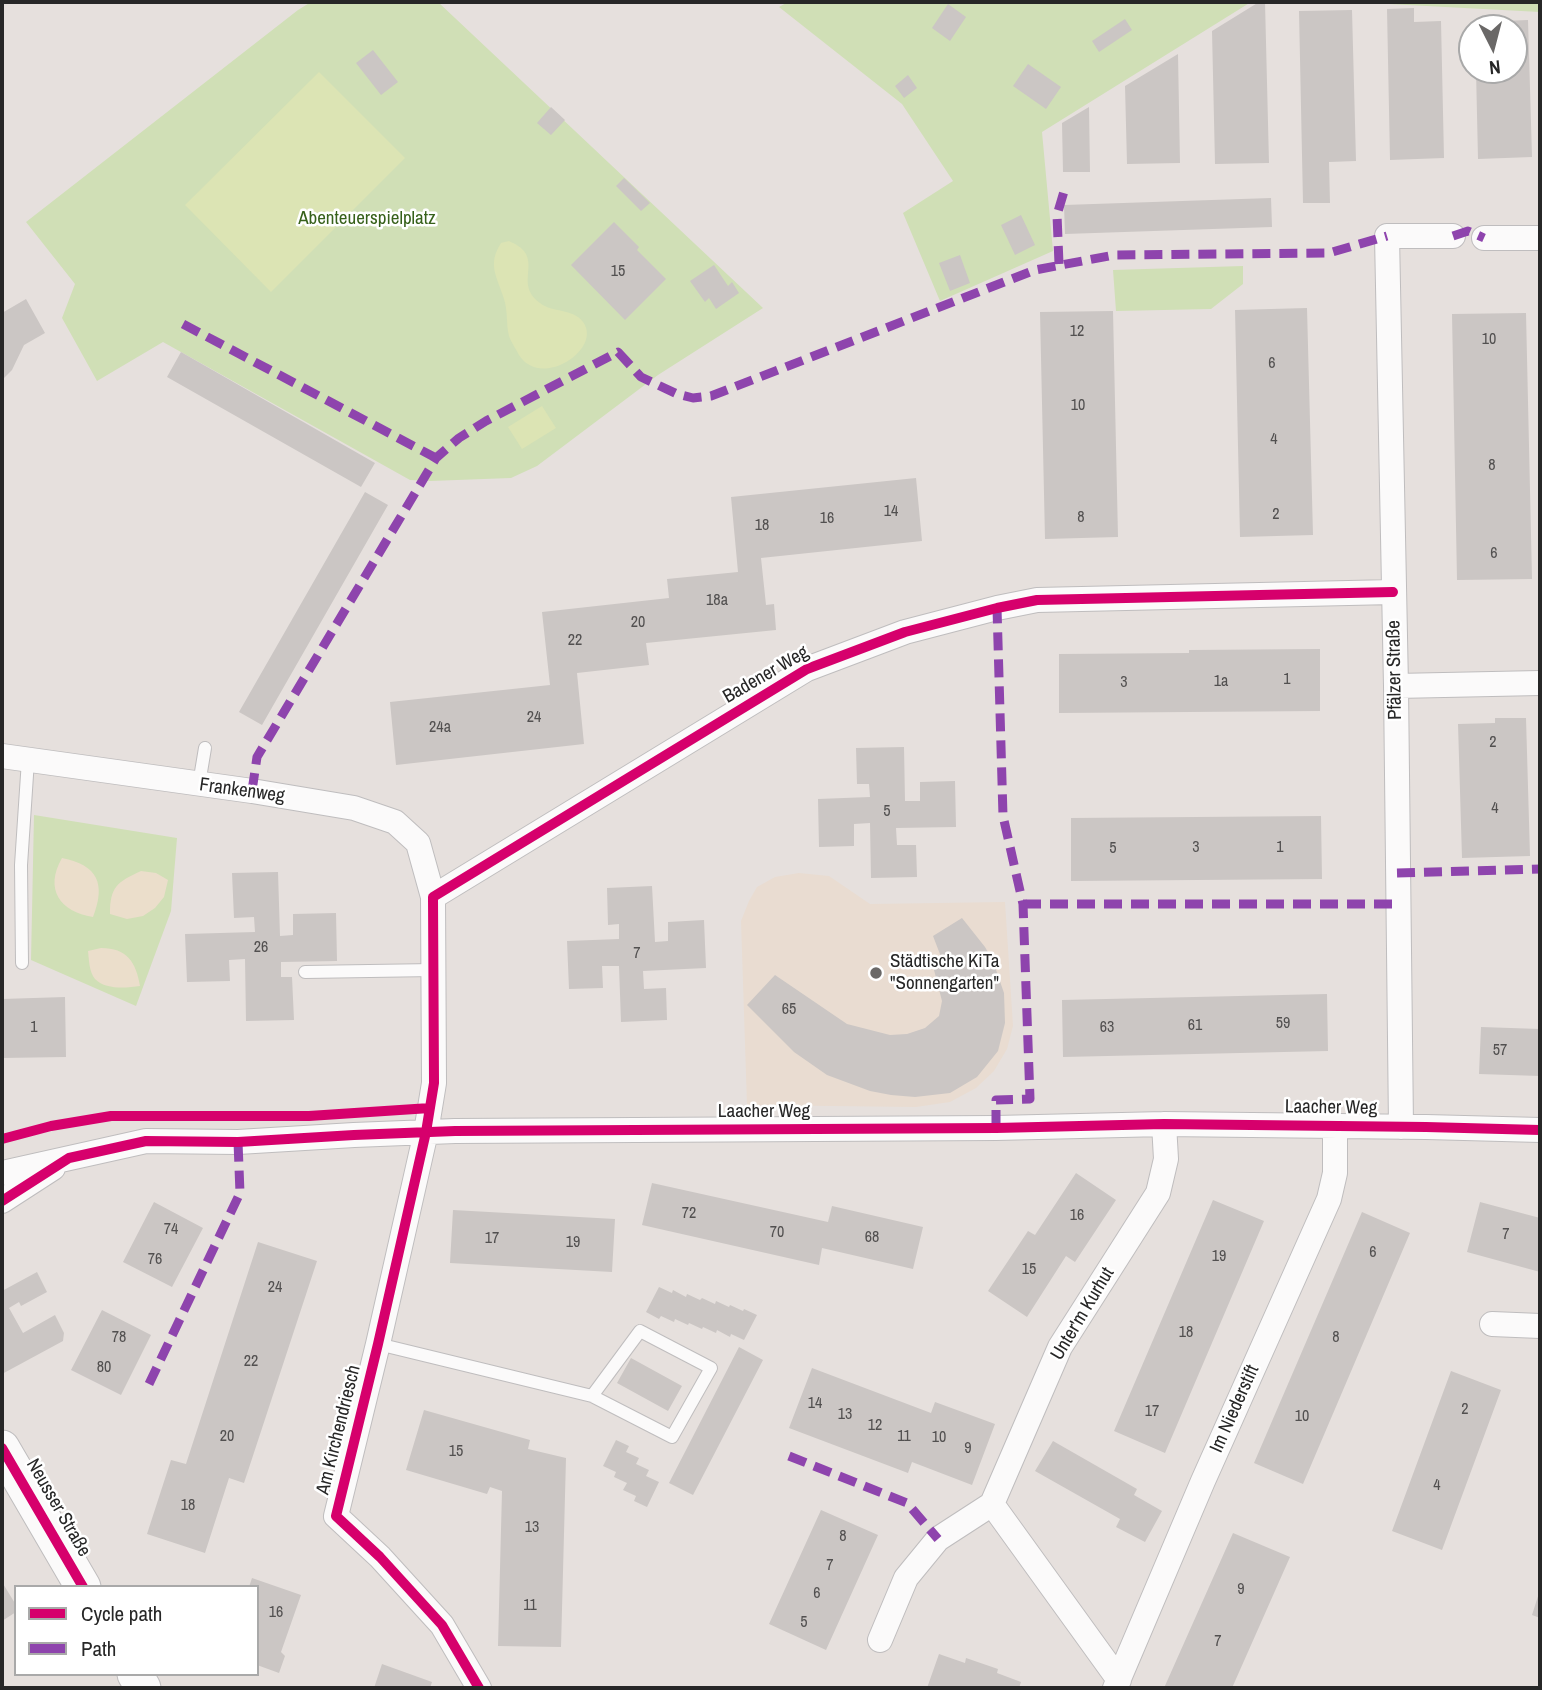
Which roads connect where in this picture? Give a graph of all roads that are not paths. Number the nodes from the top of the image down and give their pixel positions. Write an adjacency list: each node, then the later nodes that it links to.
1 (1453, 236): 4 (street, Pfälzer Straße)
2 (1484, 238): 3 (street)
3 (1540, 238)
4 (1393, 592): 6 (street, Pfälzer Straße); 11 (street, Badener Weg)
5 (1540, 683): 6 (street)
6 (1396, 687): 17 (street, Pfälzer Straße)
7 (205, 748): 10 (lane)
8 (2, 756): 9 (street, Frankenweg)
9 (28, 760): 10 (street, Frankenweg); 12 (lane)
10 (199, 784): 11 (street, Frankenweg)
11 (433, 897): 13 (street)
12 (22, 962)
13 (434, 970): 14 (lane); 19 (street)
14 (305, 972)
15 (1164, 1124): 16 (street, Laacher Weg); 19 (street, Laacher Weg); 28 (street, Unter'm Kurhut)
16 (1335, 1126): 17 (street, Laacher Weg); 31 (street, Im Niederstift)
17 (1401, 1127): 18 (street, Laacher Weg)
18 (1540, 1130)
19 (426, 1132): 20 (street, Laacher Weg); 25 (street, Am Kirchendriesch)
20 (69, 1158): 21 (street, Laacher Weg); 22 (street, Laacher Weg)
21 (2, 1173)
22 (2, 1201)
23 (1492, 1324): 24 (street)
24 (1540, 1326)
25 (378, 1344): 26 (lane); 32 (street, Am Kirchendriesch)
26 (592, 1396): 26 (lane)
27 (2, 1448): 29 (main road, Neusser Straße)
28 (992, 1504): 30 (street); 31 (street)
29 (82, 1585)
30 (880, 1640)
31 (1117, 1684)
32 (479, 1688)

